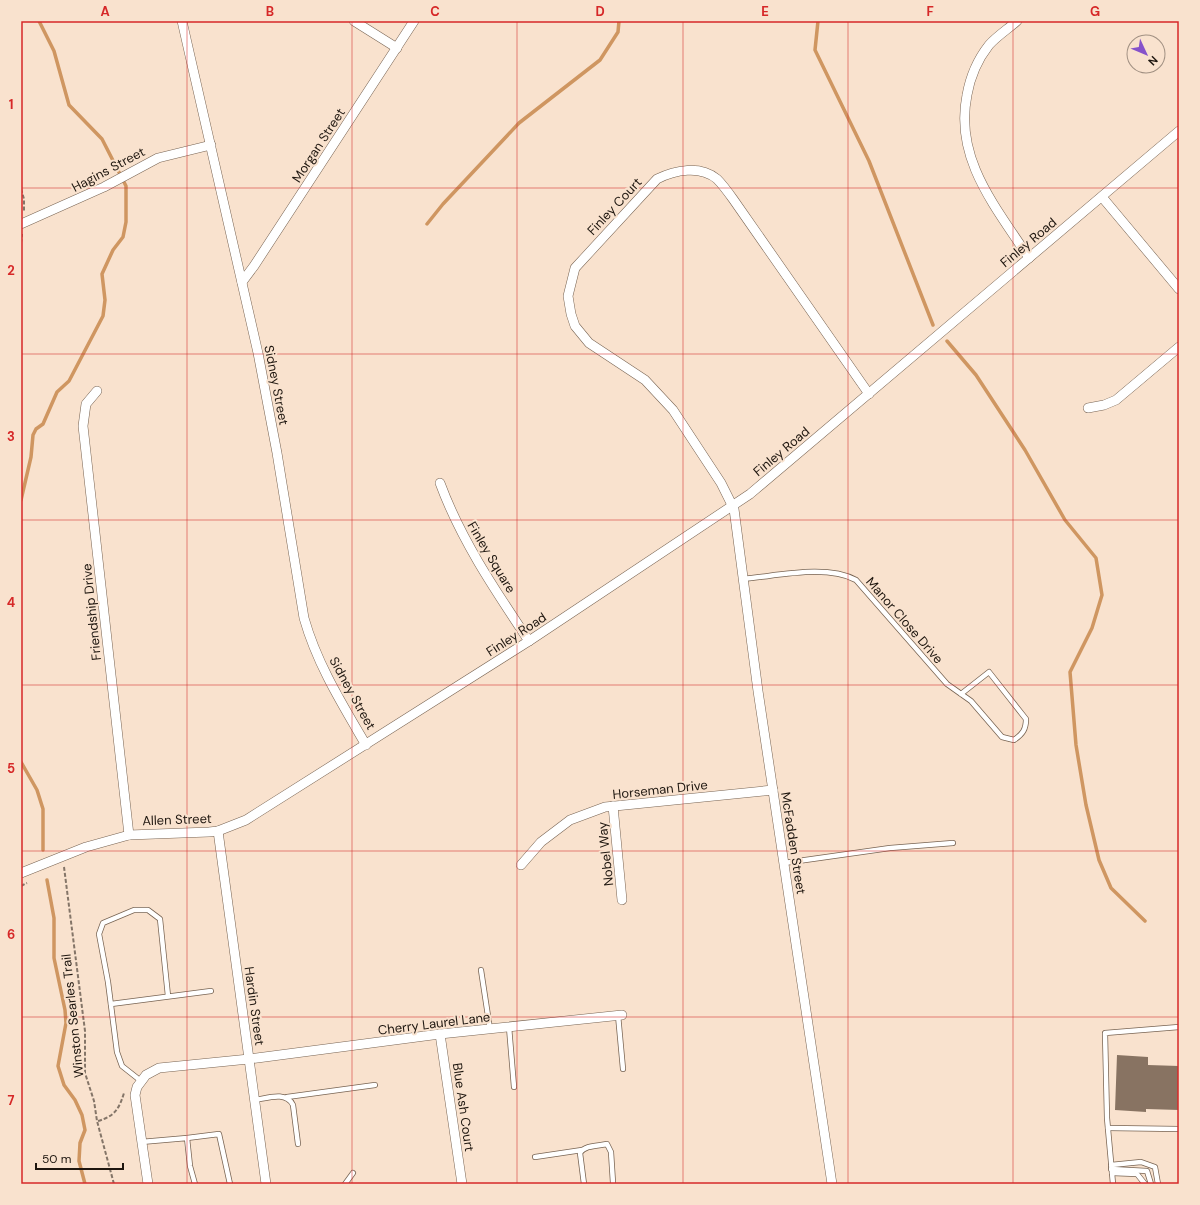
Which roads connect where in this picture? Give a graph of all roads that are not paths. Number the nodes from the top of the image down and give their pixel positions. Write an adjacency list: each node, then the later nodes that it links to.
1 (182, 21): 7 (street, Sidney Street)
2 (354, 21): 5 (street)
3 (414, 21): 5 (street, Morgan Street)
4 (1017, 21): 10 (street)
5 (397, 48): 11 (street, Morgan Street)
6 (1179, 131): 8 (street, Finley Road)
7 (211, 145): 9 (street, Hagins Street); 11 (street, Sidney Street)
8 (1102, 197): 10 (street, Finley Road); 12 (street)
9 (21, 224)
10 (1029, 258): 15 (street, Finley Road)
11 (242, 282): 22 (street, Sidney Street)
12 (1179, 289)
13 (1179, 347): 16 (street)
14 (97, 391): 26 (street, Friendship Drive)
15 (869, 394): 18 (street, Finley Road); 18 (street, Finley Court)
16 (1088, 408)
17 (440, 483): 20 (street, Finley Square)
18 (733, 506): 19 (street, McFadden Street); 20 (street, Finley Road)
19 (744, 579): 21 (lane, Manor Close Drive); 23 (street, McFadden Street)
20 (529, 641): 22 (street, Finley Road)
21 (962, 694): 21 (lane, Manor Close Drive)
22 (366, 745): 25 (street, Allen Street)
23 (773, 790): 24 (street, Horseman Drive); 28 (street, McFadden Street)
24 (612, 806): 29 (street, Horseman Drive); 31 (street, Nobel Way)
25 (218, 831): 26 (street, Allen Street); 41 (street, Hardin Street)
26 (129, 834): 30 (street, Allen Street)
27 (953, 842): 28 (lane)
28 (784, 863): 66 (street, McFadden Street)
29 (521, 865)
30 (21, 873)
31 (622, 900)
32 (481, 970): 39 (lane)
33 (211, 991): 34 (lane)
34 (168, 996): 35 (lane); 35 (lane)
35 (111, 1004): 43 (lane)
36 (620, 1015): 37 (street, Cherry Laurel Lane); 42 (lane)
37 (508, 1027): 39 (street, Cherry Laurel Lane); 45 (lane)
38 (1179, 1027): 48 (lane)
39 (490, 1029): 40 (street, Cherry Laurel Lane)
40 (440, 1034): 41 (street, Cherry Laurel Lane); 64 (street, Blue Ash Court)
41 (249, 1059): 43 (street, Cherry Laurel Lane); 47 (street, Hardin Street)
42 (622, 1069)
43 (141, 1081): 51 (street)
44 (375, 1085): 46 (lane)
45 (514, 1087)
46 (287, 1097): 47 (lane); 52 (lane)
47 (255, 1100): 62 (street, Hardin Street)
48 (1108, 1128): 49 (lane); 55 (lane)
49 (1179, 1129)
50 (187, 1138): 51 (lane); 60 (lane); 61 (lane)
51 (141, 1142): 59 (street)
52 (298, 1144)
53 (582, 1150): 54 (lane); 58 (lane); 65 (lane)
54 (536, 1157)
55 (1111, 1169): 57 (lane); 67 (lane); 70 (lane); 71 (lane)
56 (353, 1173): 63 (lane)
57 (1139, 1176): 68 (lane); 69 (lane)
58 (613, 1183)
59 (148, 1184)
60 (195, 1184)
61 (230, 1184)
62 (266, 1184)
63 (345, 1184)
64 (462, 1184)
65 (584, 1184)
66 (832, 1184)
67 (1113, 1184)
68 (1139, 1184)
69 (1145, 1184)
70 (1151, 1184)
71 (1158, 1184)

